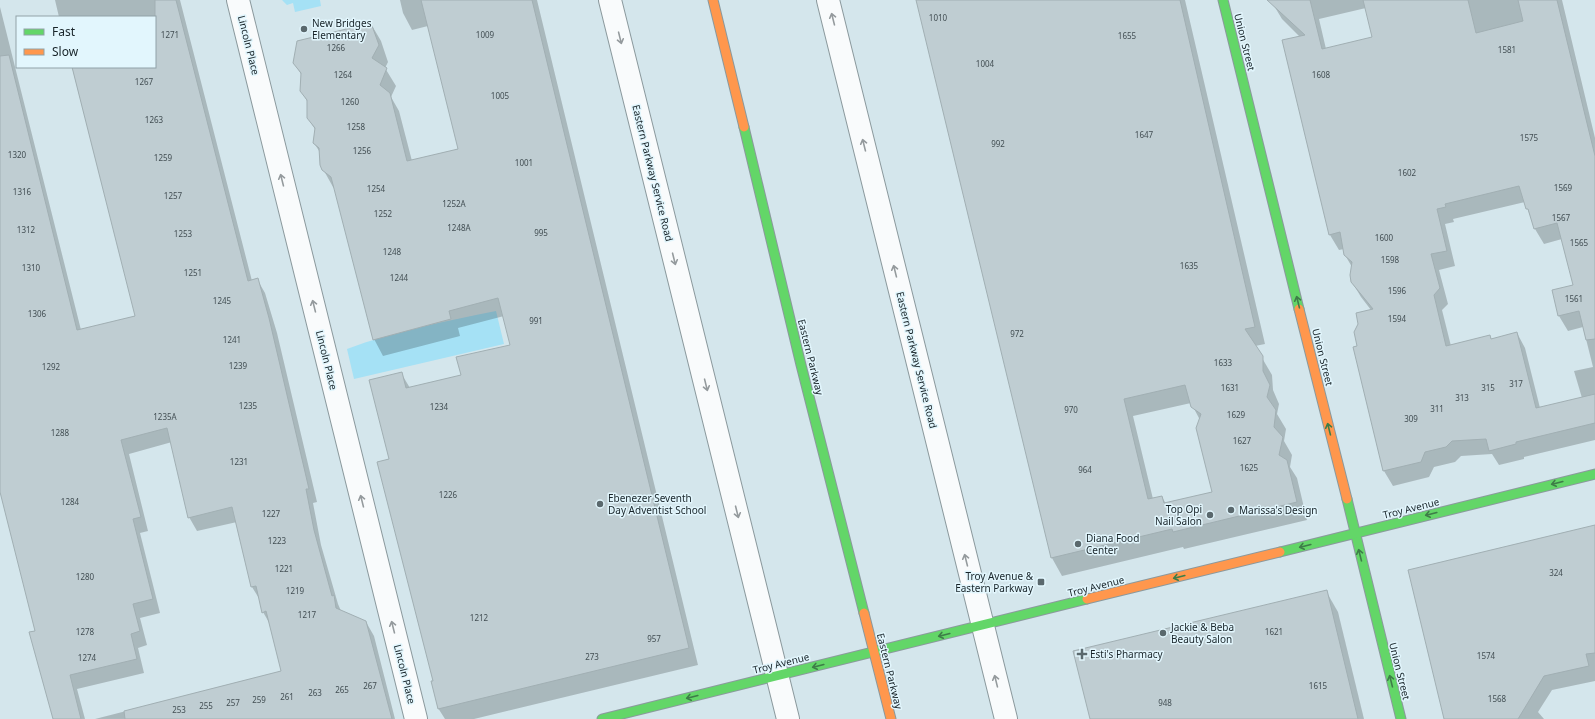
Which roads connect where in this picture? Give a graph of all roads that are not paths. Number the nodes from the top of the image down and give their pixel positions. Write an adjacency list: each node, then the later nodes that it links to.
1 (238, 0): 11 (street, Lincoln Place, one-way to 1)
2 (610, 0): 10 (street, Eastern Parkway Service Road, one-way to 10)
3 (713, 0): 9 (street, Eastern Parkway)
4 (828, 0): 8 (street, Eastern Parkway Service Road, one-way to 4)
5 (1223, 0): 7 (street, Union Street, one-way to 5)
6 (1595, 474): 7 (street, Troy Avenue, one-way to 7)
7 (1355, 533): 8 (street, Troy Avenue, one-way to 8); 16 (street, Union Street, one-way to 7)
8 (982, 626): 9 (street, Troy Avenue, one-way to 9); 15 (street, Eastern Parkway Service Road, one-way to 8)
9 (874, 652): 10 (street, Troy Avenue, one-way to 10); 14 (street, Eastern Parkway)
10 (777, 675): 12 (street, Troy Avenue, one-way to 12); 13 (street, Eastern Parkway Service Road)
11 (416, 719)
12 (602, 719)
13 (788, 719)
14 (891, 719)
15 (1006, 719)
16 (1401, 719)

